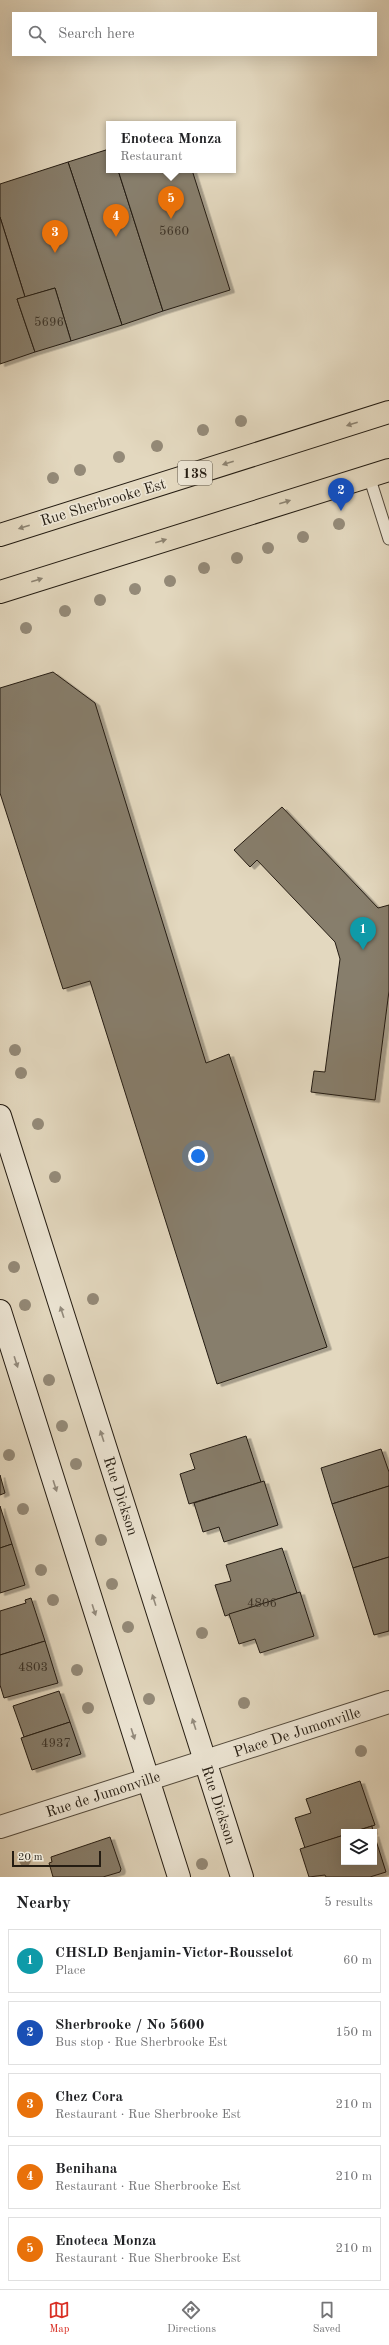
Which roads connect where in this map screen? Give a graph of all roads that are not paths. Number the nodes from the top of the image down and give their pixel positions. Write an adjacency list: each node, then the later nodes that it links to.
1 (389, 412): 3 (main road, Rue Sherbrooke Est / 138, one-way to 3)
2 (379, 473): 4 (lane); 5 (main road, one-way to 2)
3 (0, 535)
4 (389, 539)
5 (0, 592)
6 (0, 1116): 9 (main road, Rue Dickson, one-way to 6)
7 (0, 1312): 10 (main road, one-way to 10)
8 (389, 1702): 9 (main road, Place De Jumonville)
9 (205, 1761): 10 (main road, Rue de Jumonville); 13 (main road, Rue Dickson)
10 (147, 1779): 11 (main road, Rue de Jumonville); 12 (main road)
11 (0, 1827)
12 (179, 1877)
13 (242, 1877)

